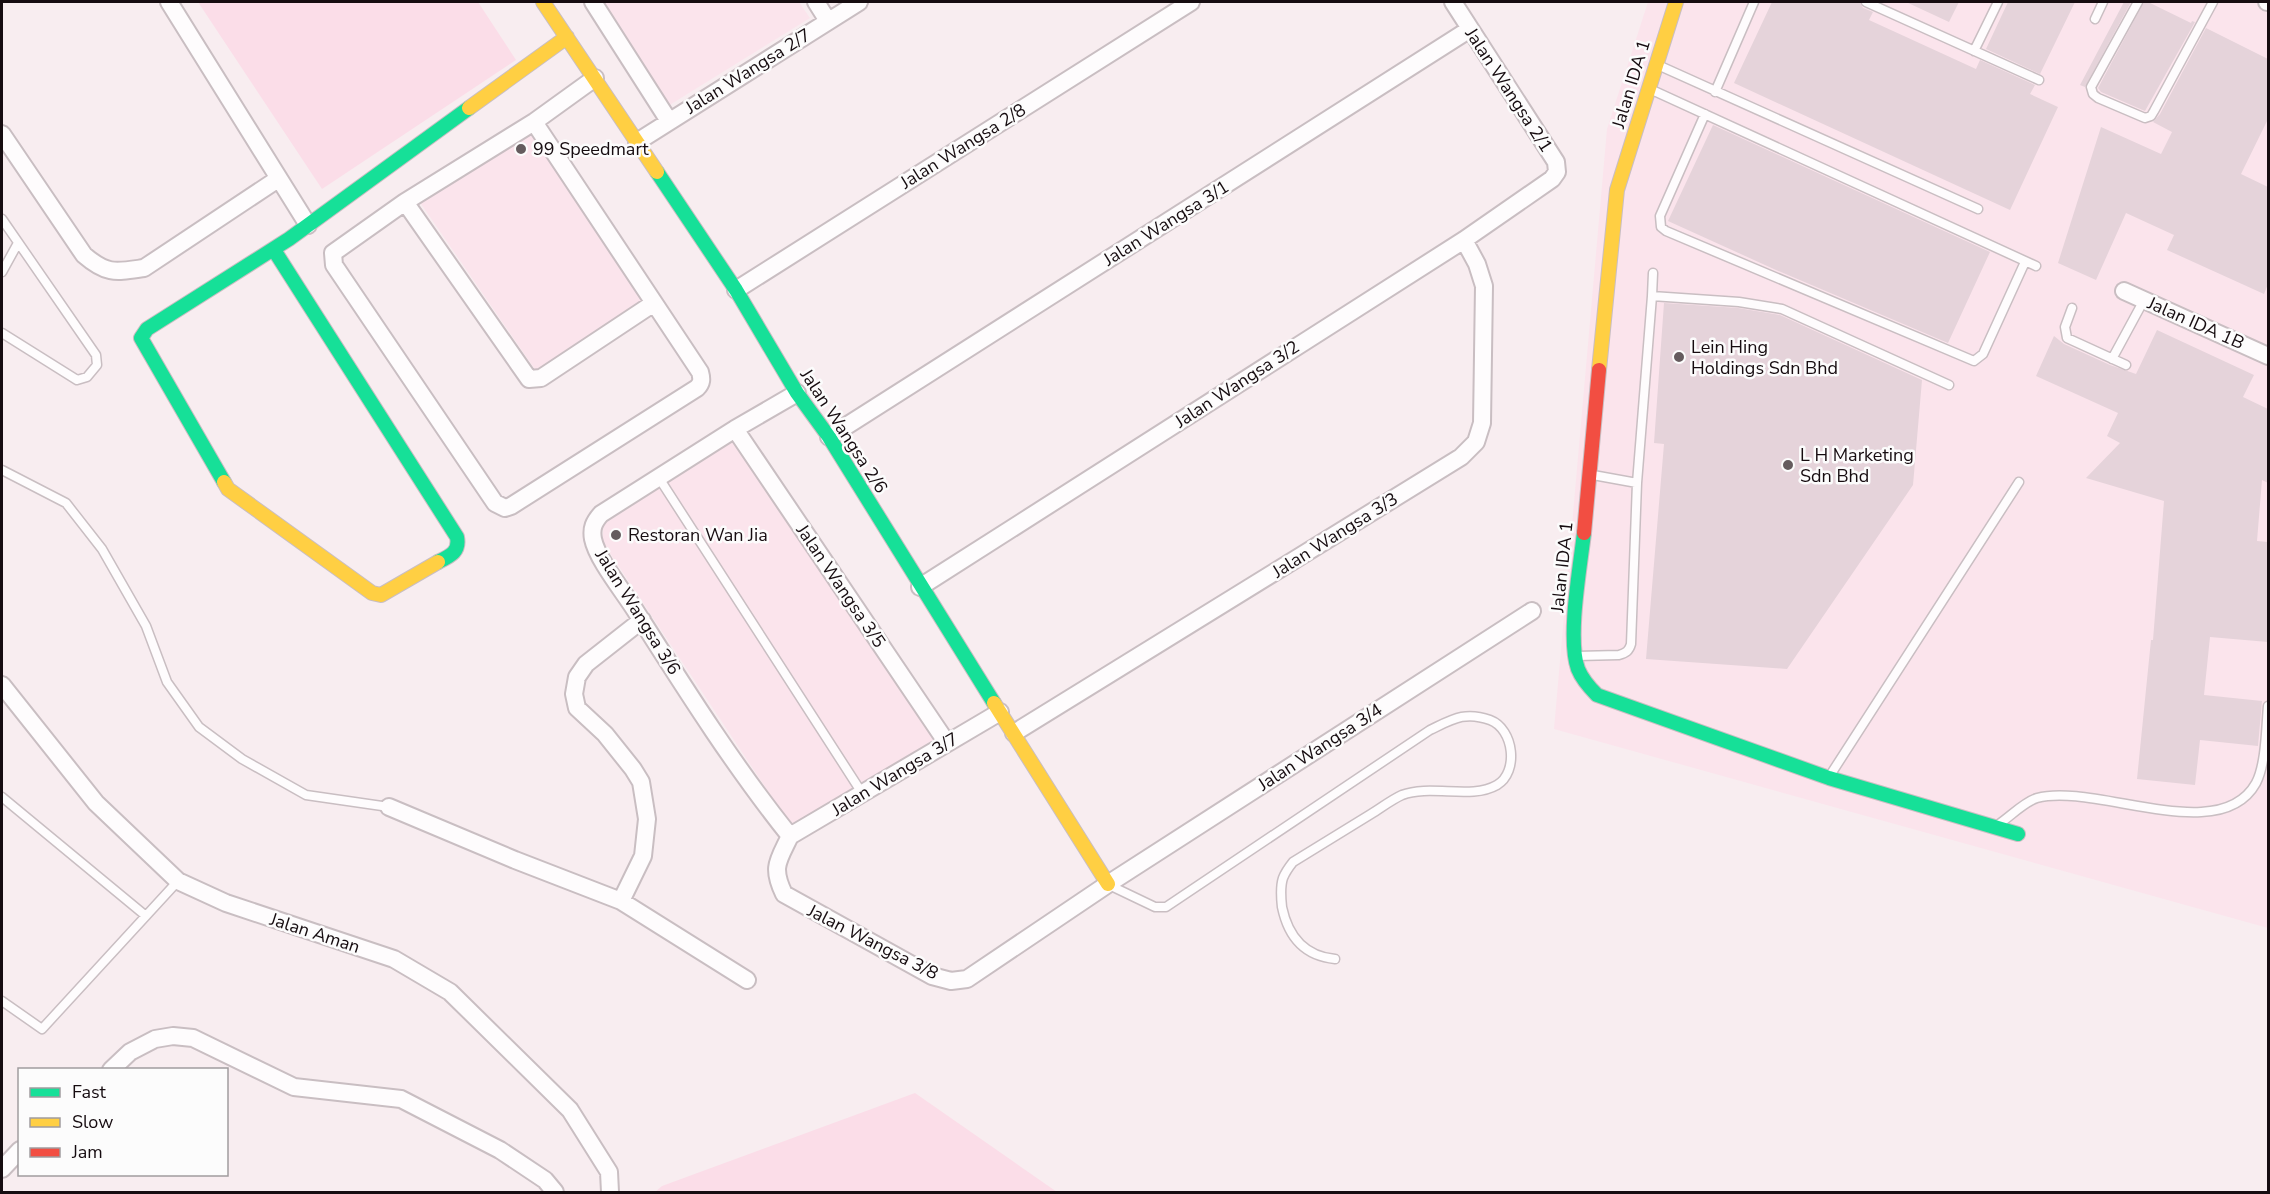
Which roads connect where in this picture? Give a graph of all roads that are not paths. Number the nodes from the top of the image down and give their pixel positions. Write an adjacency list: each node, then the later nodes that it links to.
1 (169, 2): 31 (street)
2 (543, 2): 19 (street, Jalan Wangsa 2/6)
3 (593, 2): 27 (street)
4 (816, 2): 17 (street)
5 (859, 2): 17 (street, Jalan Wangsa 2/7)
6 (1191, 2): 44 (street, Jalan Wangsa 2/8)
7 (1453, 2): 18 (street, Jalan Wangsa 2/1)
8 (1676, 2): 21 (street, Jalan IDA 1)
9 (1754, 2): 25 (lane)
10 (1866, 2): 20 (lane)
11 (1998, 2): 20 (lane)
12 (2103, 2): 16 (lane)
13 (2138, 2): 15 (lane)
14 (2201, 2): 15 (lane)
15 (2212, 4)
16 (2095, 19)
17 (828, 21): 27 (street, Jalan Wangsa 2/7)
18 (1470, 29): 32 (street, Jalan Wangsa 2/1); 57 (street, Jalan Wangsa 3/1)
19 (567, 37): 22 (street, Jalan Wangsa 2/6); 36 (street)
20 (1974, 51): 23 (lane)
21 (1656, 64): 24 (street, Jalan IDA 1); 25 (lane)
22 (595, 78): 28 (street); 30 (street, Jalan Wangsa 2/6)
23 (2039, 80)
24 (1649, 88): 26 (lane); 59 (street, Jalan IDA 1)
25 (1714, 92): 34 (lane)
26 (1705, 114): 40 (lane); 40 (lane)
27 (669, 121): 30 (street, Jalan Wangsa 2/7)
28 (534, 122): 33 (street); 48 (street)
29 (2, 134): 31 (street)
30 (637, 141): 44 (street, Jalan Wangsa 2/6)
31 (278, 179): 36 (street)
32 (1552, 179): 37 (street, Jalan Wangsa 3/2)
33 (405, 202): 48 (street); 48 (street)
34 (1978, 208)
35 (2, 219): 38 (lane)
36 (308, 225): 39 (street)
37 (1464, 240): 63 (street, Jalan Wangsa 3/2); 70 (street, Jalan Wangsa 3/3)
38 (18, 243): 42 (lane); 50 (lane)
39 (274, 250): 39 (street)
40 (2025, 262): 41 (lane)
41 (2036, 266)
42 (2, 272)
43 (1653, 273): 46 (lane)
44 (736, 290): 55 (street, Jalan Wangsa 2/6)
45 (2124, 291): 47 (street, Jalan IDA 1B)
46 (1652, 296): 54 (lane); 62 (lane)
47 (2144, 300): 51 (street, Jalan IDA 1B); 52 (lane)
48 (654, 303)
49 (2072, 308): 52 (lane)
50 (2, 333)
51 (2268, 356)
52 (2112, 359): 53 (lane)
53 (2126, 365)
54 (1949, 386)
55 (797, 393): 56 (street, Jalan Wangsa 3/6); 57 (street, Jalan Wangsa 2/6)
56 (735, 429): 60 (street, Jalan Wangsa 3/6); 71 (street, Jalan Wangsa 3/5)
57 (829, 437): 63 (street, Jalan Wangsa 2/6)
58 (2, 470): 75 (lane)
59 (1589, 474): 62 (lane); 66 (street, Jalan IDA 1)
60 (659, 478): 65 (street, Jalan Wangsa 3/6); 73 (lane)
61 (2019, 482): 72 (lane)
62 (1636, 483): 66 (lane)
63 (920, 587): 69 (street, Jalan Wangsa 2/6)
64 (1532, 611): 80 (street, Jalan Wangsa 3/4)
65 (642, 620): 78 (street, Jalan Wangsa 3/6); 81 (street)
66 (1573, 656): 72 (street, Jalan IDA 1)
67 (2, 685): 79 (street, Jalan Aman)
68 (2268, 706): 76 (lane)
69 (1000, 712): 70 (street, Jalan Wangsa 2/6); 71 (street, Jalan Wangsa 3/7)
70 (1014, 733): 80 (street, Jalan Wangsa 2/6)
71 (947, 743): 73 (street, Jalan Wangsa 3/7)
72 (1828, 778): 76 (street, Jalan IDA 1)
73 (862, 793): 78 (street, Jalan Wangsa 3/7)
74 (2, 797): 82 (lane)
75 (389, 807): 81 (street)
76 (1994, 827): 77 (street, Jalan IDA 1)
77 (2018, 834)
78 (790, 836): 80 (street, Jalan Wangsa 3/8)
79 (178, 880): 82 (lane); 90 (street, Jalan Aman)
80 (1108, 884): 83 (lane)
81 (621, 901): 84 (street)
82 (146, 916): 85 (lane)
83 (1335, 959)
84 (747, 980)
85 (2, 1001)
86 (113, 1068): 89 (street)
87 (18, 1152): 88 (street)
88 (2, 1169)
89 (555, 1192)
90 (610, 1192)

